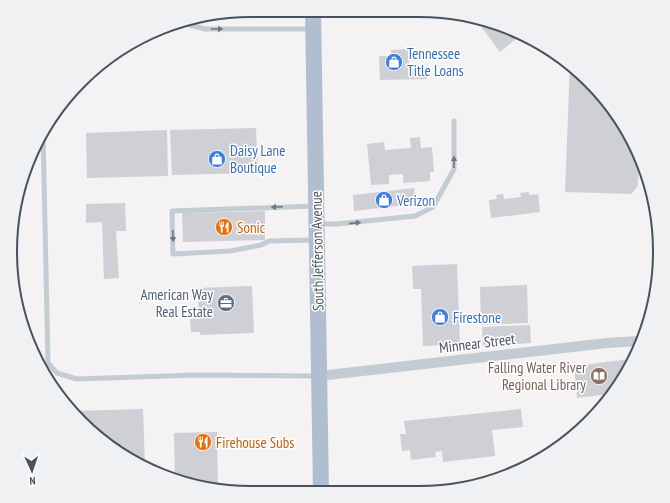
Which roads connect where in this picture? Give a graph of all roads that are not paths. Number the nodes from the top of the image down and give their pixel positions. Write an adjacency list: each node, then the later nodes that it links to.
1 (313, 17): 3 (main road, South Jefferson Avenue)
2 (190, 25): 3 (lane, one-way to 3)
3 (314, 29): 6 (main road, South Jefferson Avenue)
4 (454, 121): 7 (lane, one-way to 4)
5 (43, 144): 9 (lane)
6 (316, 206): 7 (main road, South Jefferson Avenue); 7 (lane, one-way to 7)
7 (317, 232): 9 (main road, South Jefferson Avenue)
8 (635, 341): 9 (street, Minnear Street)
9 (319, 376): 10 (main road, South Jefferson Avenue)
10 (321, 486)

